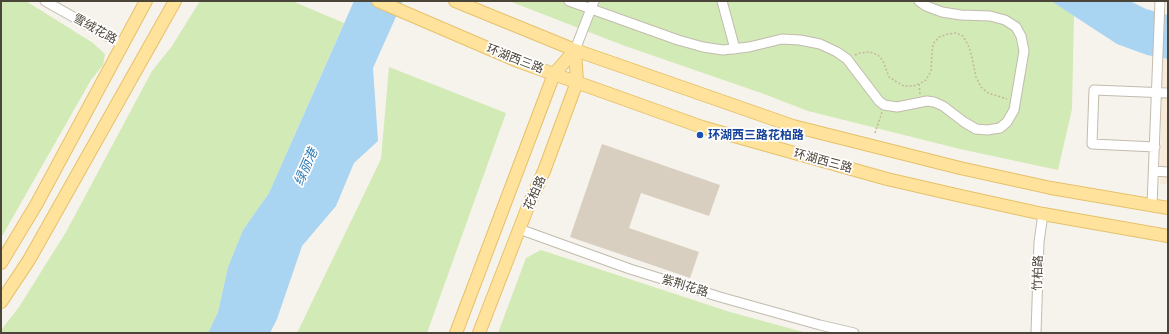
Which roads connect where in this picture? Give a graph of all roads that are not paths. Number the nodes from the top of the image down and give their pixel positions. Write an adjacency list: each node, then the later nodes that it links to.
1 (45, 1): 11 (street, 雪绒花路)
2 (146, 1): 11 (main road)
3 (175, 1): 27 (main road)
4 (378, 1): 14 (main road, 环湖西三路)
5 (455, 1): 13 (main road)
6 (569, 1): 10 (street)
7 (722, 1): 12 (street)
8 (919, 1): 12 (street)
9 (1160, 1): 16 (street)
10 (592, 5): 12 (street); 13 (street)
11 (123, 45): 26 (main road)
12 (735, 49)
13 (575, 50): 14 (main road); 15 (main road, 花柏路); 21 (main road)
14 (554, 74): 15 (main road, 环湖西三路); 28 (main road, 花柏路)
15 (577, 82): 23 (main road, 环湖西三路); 24 (main road, 花柏路)
16 (1157, 93): 17 (street); 18 (street); 18 (street)
17 (1168, 93)
18 (1155, 147): 19 (street)
19 (1154, 171): 20 (street); 21 (street)
20 (1168, 172)
21 (1152, 205): 22 (main road)
22 (1168, 208)
23 (1043, 214): 25 (main road, 环湖西三路); 31 (street, 竹柏路)
24 (519, 229): 29 (main road, 花柏路); 30 (street, 紫荆花路)
25 (1168, 236)
26 (1, 262)
27 (1, 302)
28 (456, 333)
29 (479, 333)
30 (854, 333)
31 (1036, 333)

